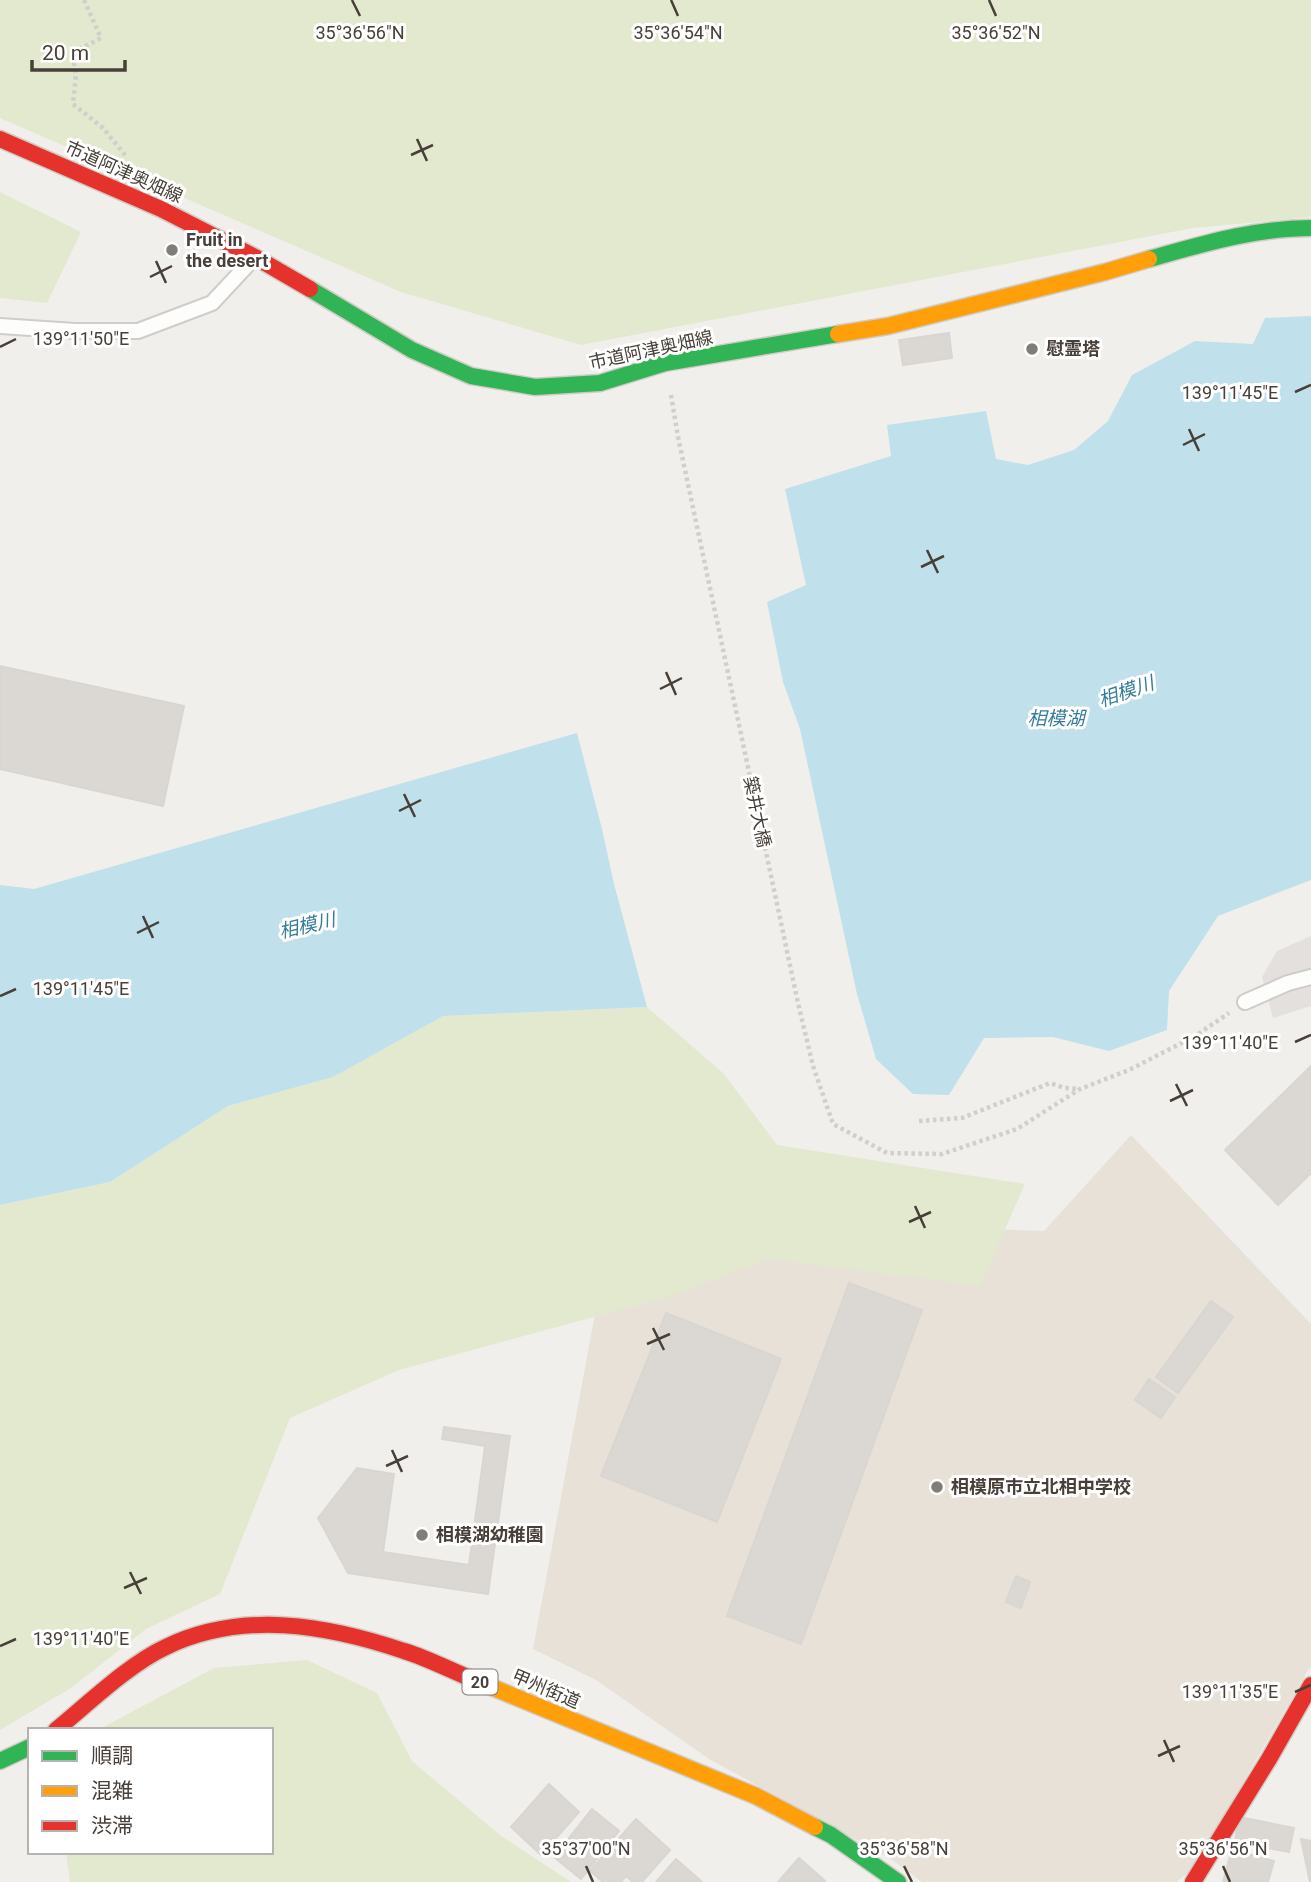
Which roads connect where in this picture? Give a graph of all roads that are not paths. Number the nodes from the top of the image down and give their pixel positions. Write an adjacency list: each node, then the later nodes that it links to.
1 (0, 139): 3 (main road, 市道阿津奥畑線)
2 (1311, 228): 3 (main road, 市道阿津奥畑線)
3 (255, 257): 4 (lane)
4 (0, 326)
5 (1311, 977): 6 (lane)
6 (1245, 1002)
7 (1311, 1685): 12 (main road)
8 (58, 1728): 11 (main road, 甲州街道 / 20)
9 (28, 1748): 10 (main road)
10 (0, 1761)
11 (898, 1882)
12 (1194, 1882)

